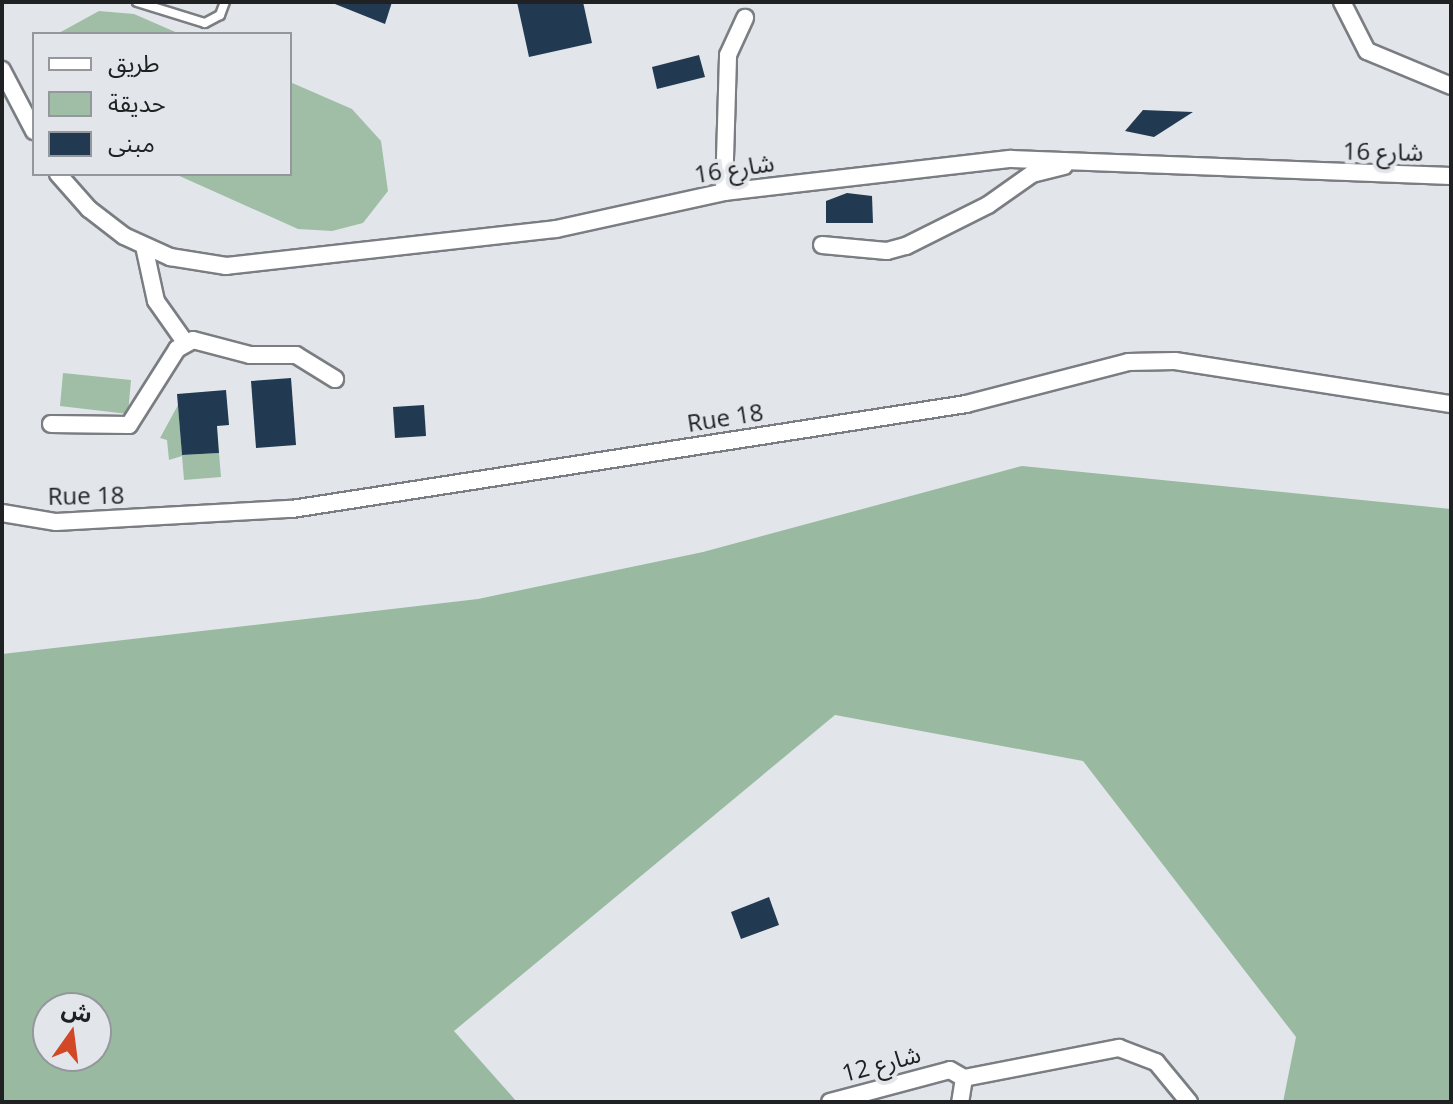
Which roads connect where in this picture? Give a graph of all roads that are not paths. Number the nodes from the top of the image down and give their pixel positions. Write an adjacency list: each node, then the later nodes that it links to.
1 (137, 2): 2 (lane)
2 (225, 2)
3 (1342, 2): 6 (street)
4 (745, 18): 11 (street)
5 (2, 70): 7 (street)
6 (1451, 86)
7 (32, 127)
8 (1089, 160): 10 (street, شارع 16); 11 (street, شارع 16); 12 (street)
9 (60, 176): 13 (street, شارع 16)
10 (1451, 176)
11 (724, 192): 13 (street, شارع 16)
12 (822, 245)
13 (144, 246): 14 (street)
14 (185, 342): 15 (street); 17 (street)
15 (335, 379)
16 (1451, 404): 18 (street, Rue 18)
17 (51, 424)
18 (2, 513)
19 (964, 1078): 20 (street, شارع 12); 21 (street); 22 (street, شارع 12)
20 (830, 1102)
21 (960, 1102)
22 (1189, 1102)

